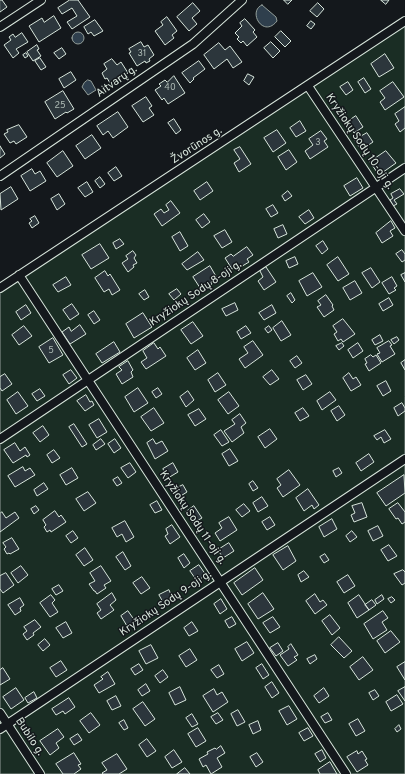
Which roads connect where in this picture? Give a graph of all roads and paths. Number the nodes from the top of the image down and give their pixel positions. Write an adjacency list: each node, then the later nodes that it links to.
1 (41, 0): 4 (street)
2 (242, 0): 7 (street, Aitvarų g.)
3 (405, 21): 5 (street, Žvorūnos g.)
4 (0, 27)
5 (308, 86): 8 (street, Kryžiokų Sodų 10-oji g.); 10 (street, Žvorūnos g.)
6 (405, 168): 8 (street, Kryžiokų Sodų 8-oji g.)
7 (0, 176)
8 (376, 188): 9 (street, Kryžiokų Sodų 10-oji g.); 12 (street, Kryžiokų Sodų 8-oji g.)
9 (405, 231)
10 (19, 275): 11 (street, Žvorūnos g.); 12 (street, Kryžiokų Sodų 11-oji g.)
11 (0, 288)
12 (88, 380): 13 (street, Kryžiokų Sodų 8-oji g.); 15 (street, Kryžiokų Sodų 11-oji g.)
13 (0, 439)
14 (405, 459): 15 (street, Kryžiokų Sodų 9-oji g.)
15 (221, 581): 17 (street, Kryžiokų Sodų 9-oji g.); 20 (street, Kryžiokų Sodų 11-oji g.)
16 (0, 713): 17 (street, Bubilo g.)
17 (8, 724): 18 (street, Kryžiokų Sodų 9-oji g.); 19 (street, Bubilo g.)
18 (0, 729)
19 (40, 774)
20 (346, 774)

